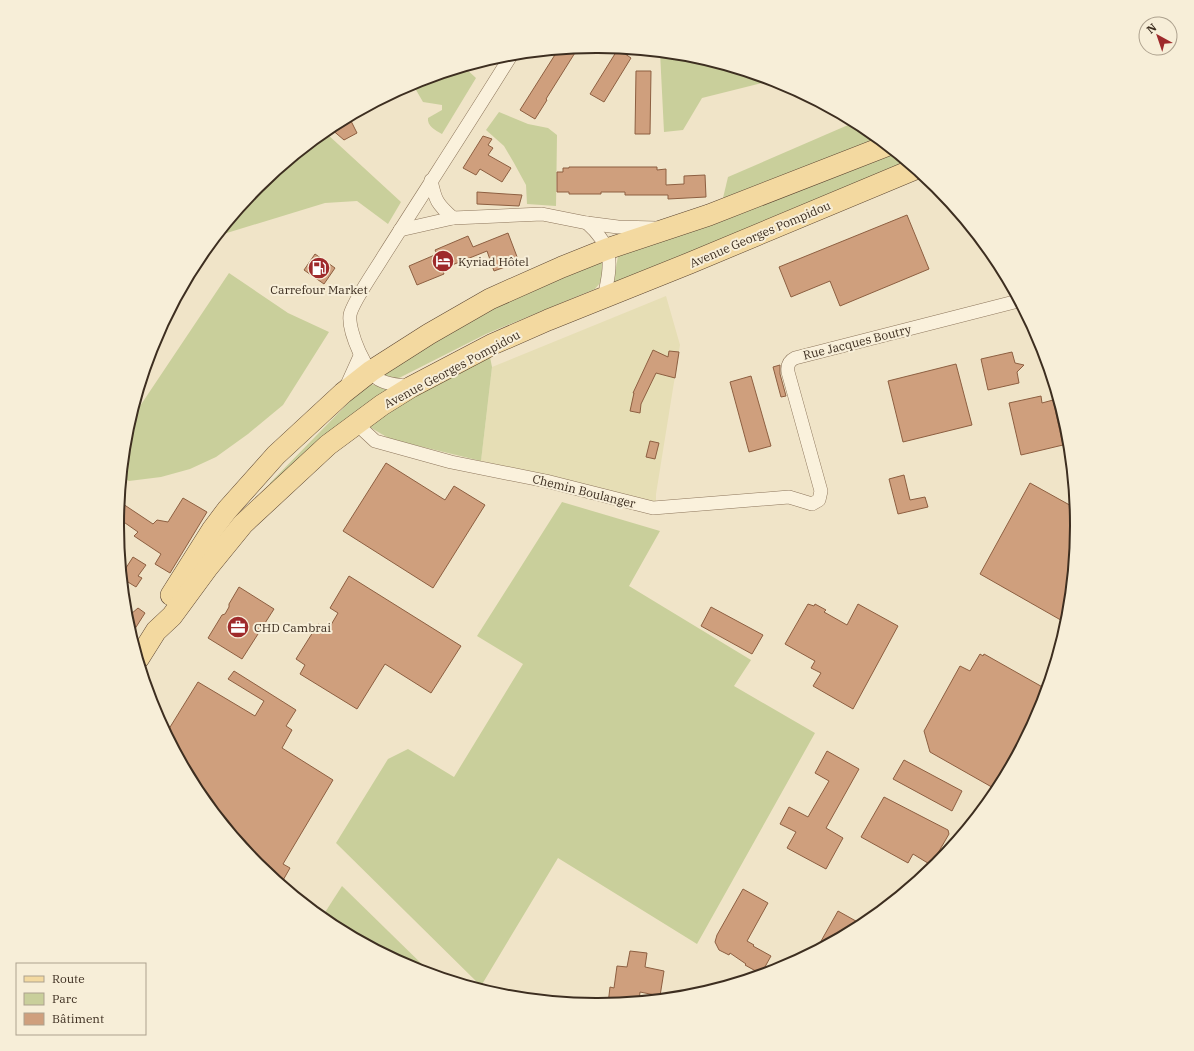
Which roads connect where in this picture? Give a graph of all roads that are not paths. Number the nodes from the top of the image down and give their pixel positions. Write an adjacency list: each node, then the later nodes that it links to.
1 (507, 62): 4 (street)
2 (881, 148): 7 (main road)
3 (910, 171): 10 (main road, Avenue Georges Pompidou)
4 (431, 180): 5 (street); 8 (street)
5 (453, 218): 6 (street); 8 (street)
6 (587, 223): 7 (street); 9 (street)
7 (667, 228): 9 (main road)
8 (400, 230): 12 (street)
9 (607, 248): 10 (street); 12 (main road)
10 (604, 298): 13 (main road, Avenue Georges Pompidou)
11 (1013, 302): 16 (street, Rue Jacques Boutry)
12 (366, 364): 13 (street); 14 (main road)
13 (411, 387): 15 (main road, Avenue Georges Pompidou)
14 (343, 393): 17 (main road); 18 (main road)
15 (357, 422): 16 (street, Chemin Boulanger); 17 (main road, Avenue Georges Pompidou)
16 (820, 500)
17 (258, 508): 18 (main road, Avenue Georges Pompidou)
18 (156, 631): 19 (main road)
19 (142, 652)

